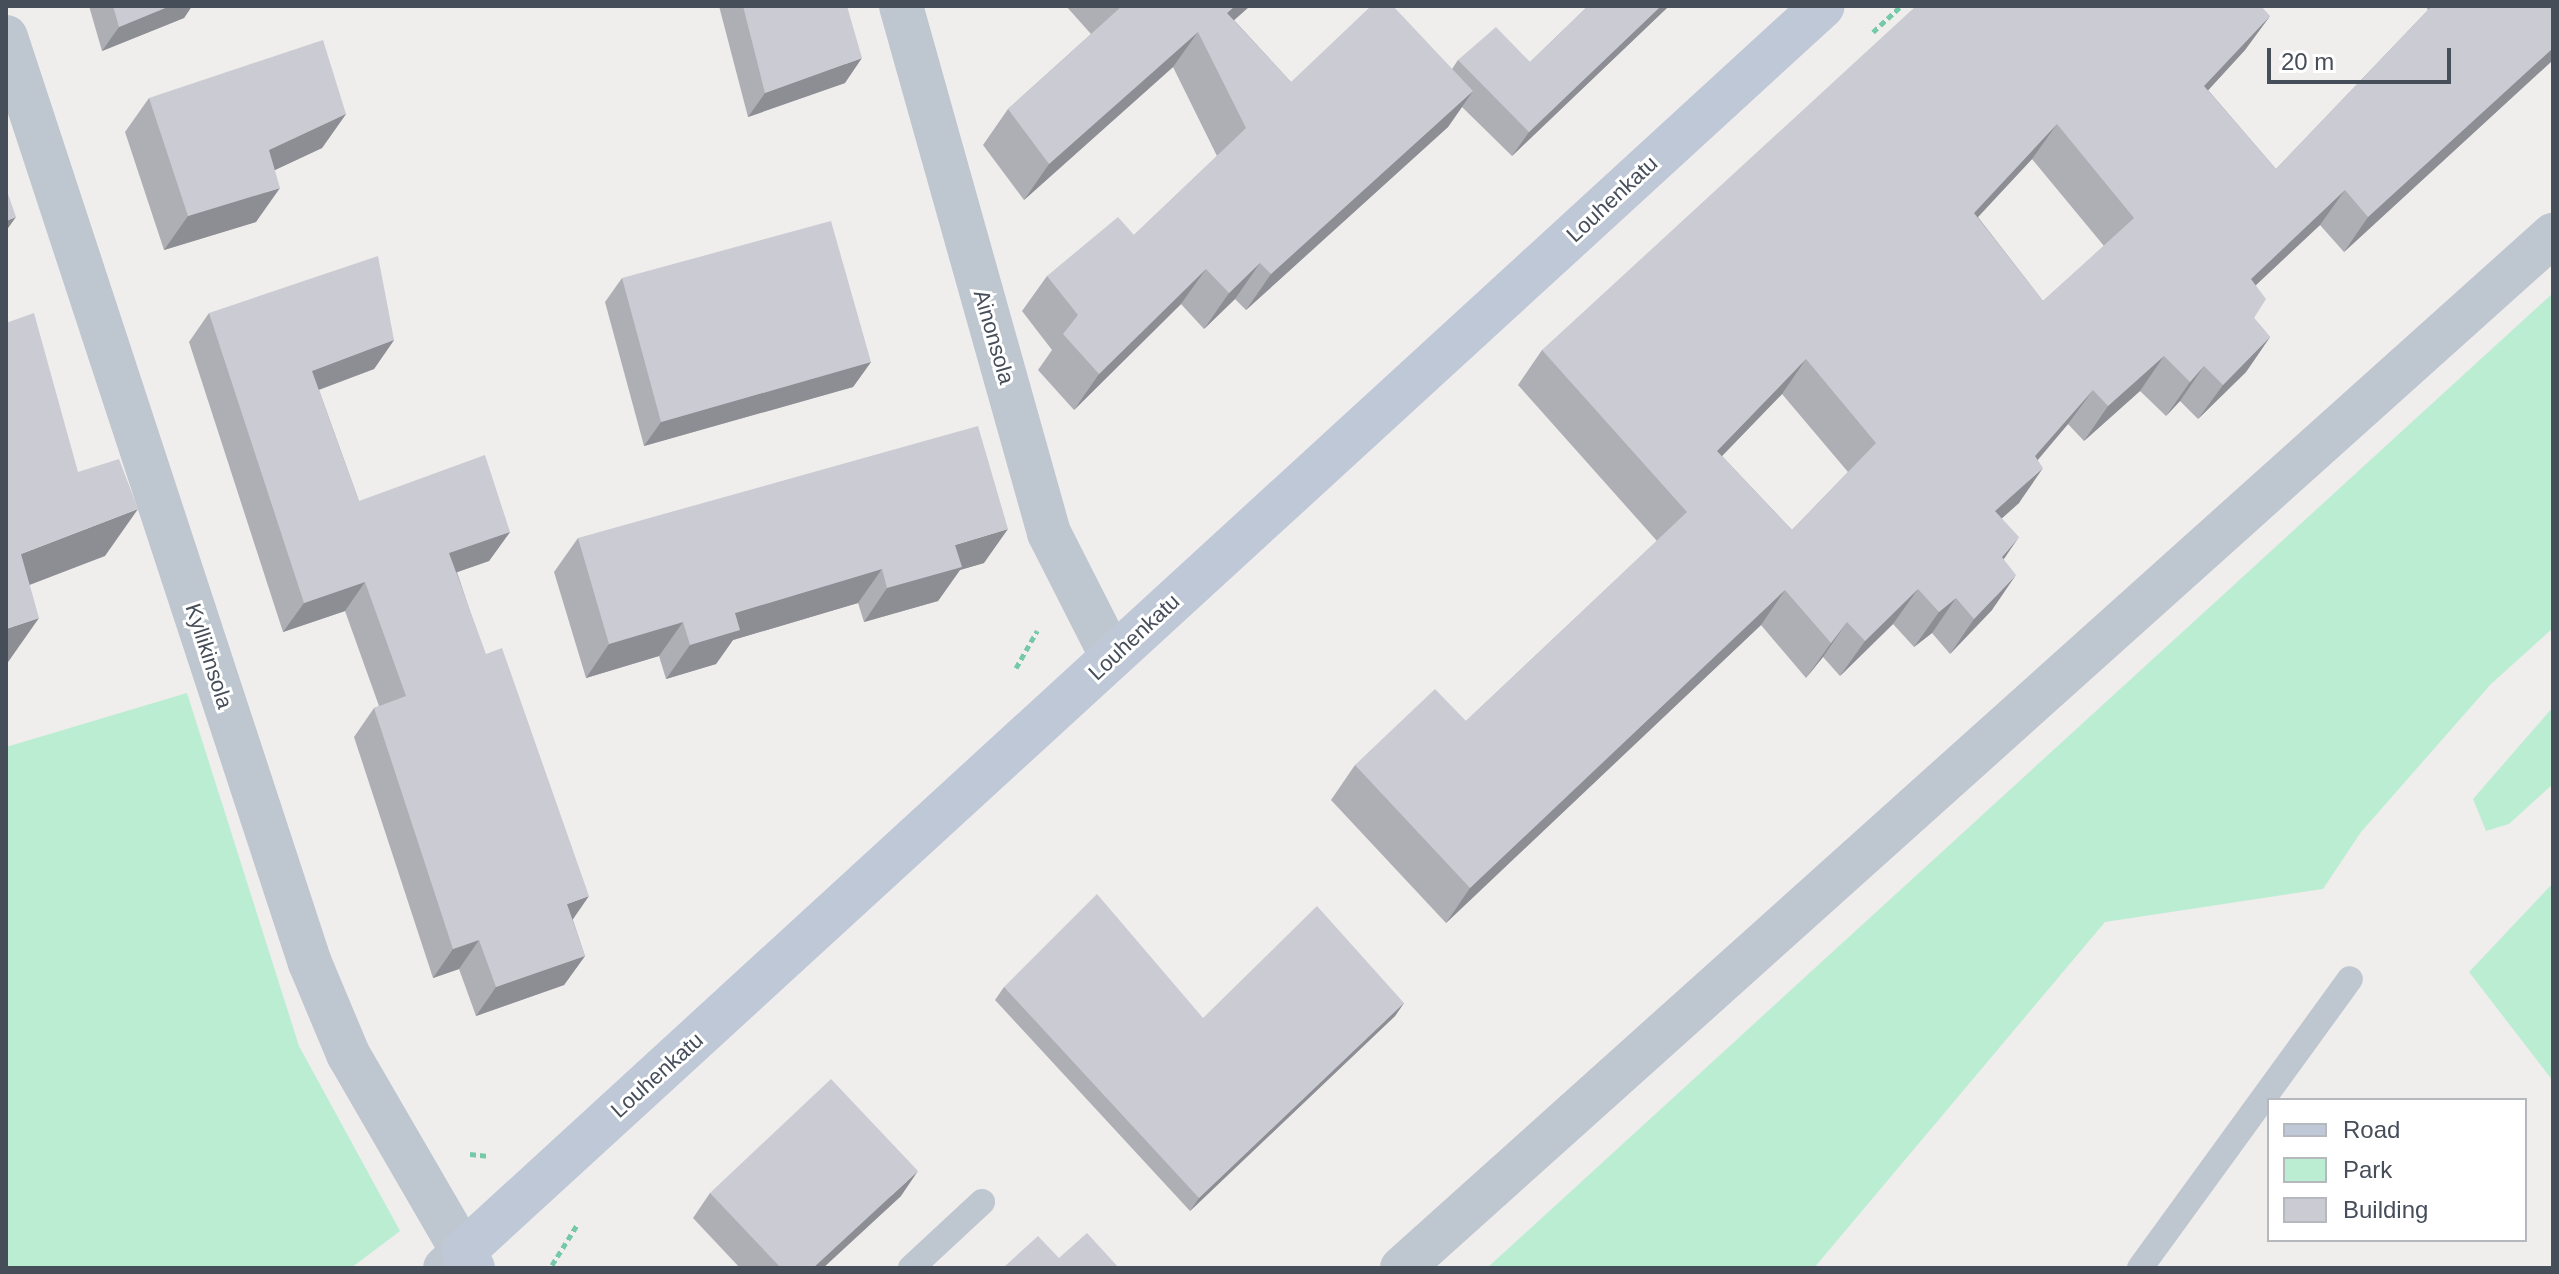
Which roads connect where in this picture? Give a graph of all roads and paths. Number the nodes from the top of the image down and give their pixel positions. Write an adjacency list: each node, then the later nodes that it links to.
1 (901, 6): 5 (street, Ainonsola)
2 (1823, 6): 5 (street, Louhenkatu)
3 (6, 37): 8 (street, Kyllikinsola)
4 (2553, 235): 10 (street)
5 (1112, 657): 8 (street, Louhenkatu)
6 (2350, 979): 11 (lane)
7 (982, 1202): 9 (lane)
8 (461, 1263)
9 (911, 1268)
10 (1402, 1268)
11 (2140, 1268)

